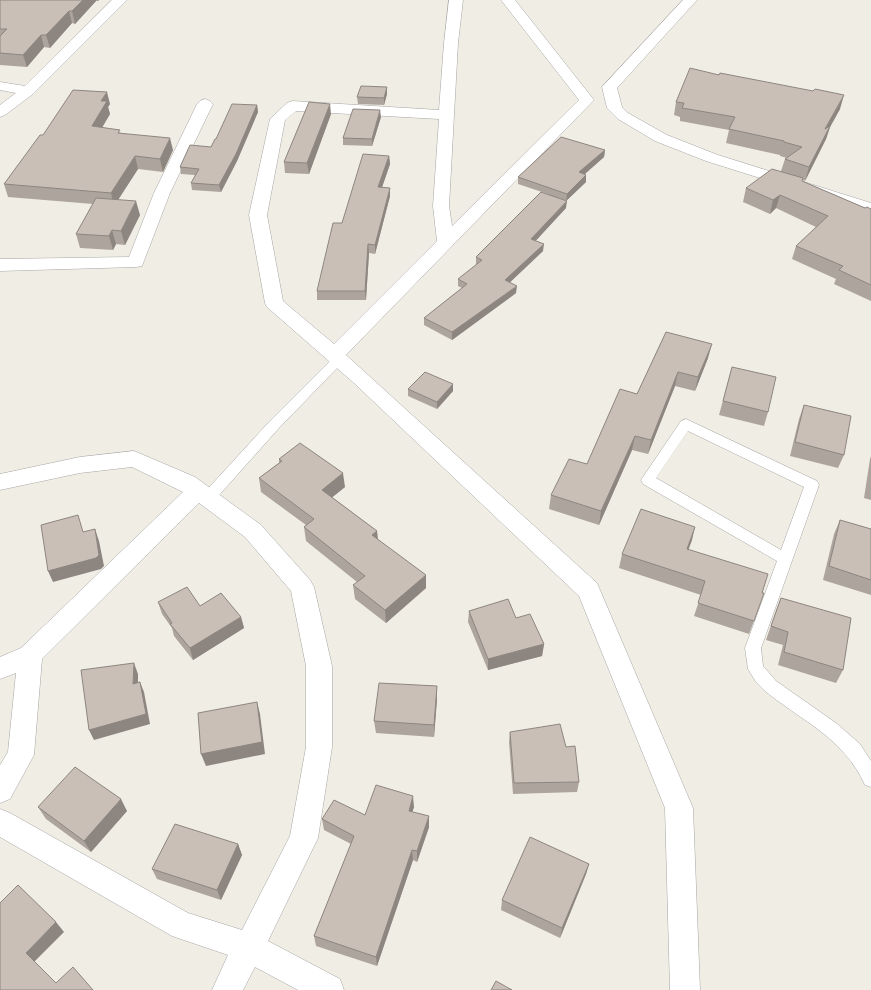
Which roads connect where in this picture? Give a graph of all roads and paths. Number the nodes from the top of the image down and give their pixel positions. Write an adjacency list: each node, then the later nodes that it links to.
1 (120, 0): 6 (street)
2 (456, 0): 9 (street)
3 (508, 0): 11 (street)
4 (690, 0): 10 (street)
5 (0, 86): 6 (street)
6 (28, 91): 8 (street)
7 (205, 104): 12 (street)
8 (0, 112)
9 (446, 115): 11 (street); 13 (street)
10 (871, 208)
11 (446, 241): 13 (street)
12 (0, 265)
13 (337, 357): 15 (lane); 25 (street)
14 (0, 482): 15 (street)
15 (203, 495): 17 (street); 22 (street)
16 (785, 559): 16 (lane); 19 (lane)
17 (30, 655): 18 (street); 20 (street)
18 (0, 668)
19 (871, 779)
20 (0, 790)
21 (0, 822): 22 (street)
22 (249, 947): 23 (street); 24 (street)
23 (228, 990)
24 (329, 990)
25 (685, 990)

